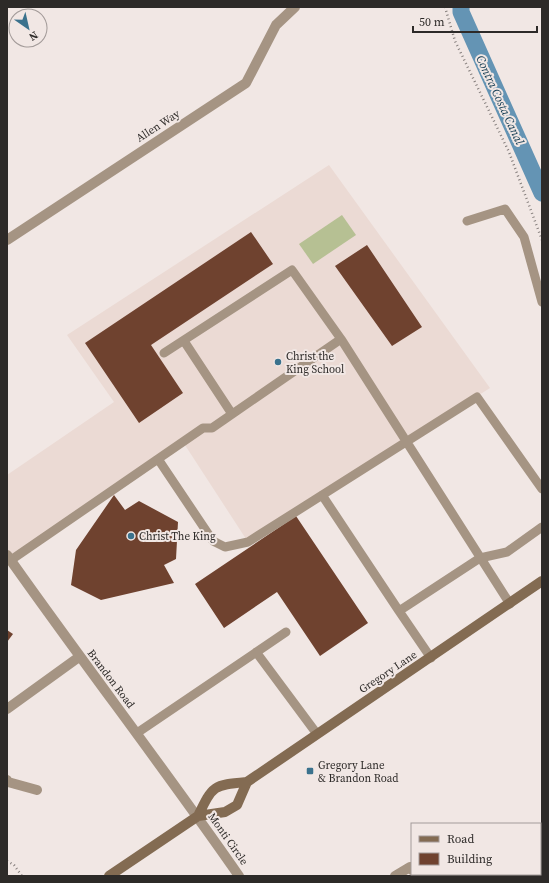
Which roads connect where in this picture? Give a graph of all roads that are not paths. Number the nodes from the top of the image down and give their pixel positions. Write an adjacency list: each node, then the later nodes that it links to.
1 (295, 7): 3 (street, Allen Way)
2 (467, 221): 4 (lane)
3 (7, 240)
4 (542, 302)
5 (341, 339): 6 (lane); 8 (lane); 9 (lane)
6 (184, 341): 7 (lane); 8 (lane)
7 (164, 353)
8 (232, 414): 10 (lane)
9 (406, 442): 11 (lane); 12 (lane); 15 (lane)
10 (158, 459): 12 (lane); 14 (lane)
11 (542, 489)
12 (322, 495): 18 (lane)
13 (542, 527): 15 (lane)
14 (9, 558): 21 (street, Brandon Road)
15 (480, 558): 17 (lane); 18 (lane)
16 (542, 581): 17 (main road, Gregory Lane)
17 (510, 604): 22 (main road, Gregory Lane)
18 (399, 611): 22 (lane)
19 (286, 632): 20 (lane)
20 (256, 652): 24 (lane); 25 (lane)
21 (79, 657): 23 (street); 24 (street, Brandon Road)
22 (431, 658): 25 (main road, Gregory Lane)
23 (7, 709)
24 (137, 734): 29 (street, Brandon Road)
25 (317, 734): 27 (main road, Gregory Lane)
26 (7, 780): 28 (street)
27 (247, 782): 29 (main road); 29 (main road)
28 (37, 790)
29 (198, 816): 31 (main road); 32 (street, Monti Circle)
30 (411, 868): 33 (street)
31 (109, 876)
32 (239, 876)
33 (395, 876)

